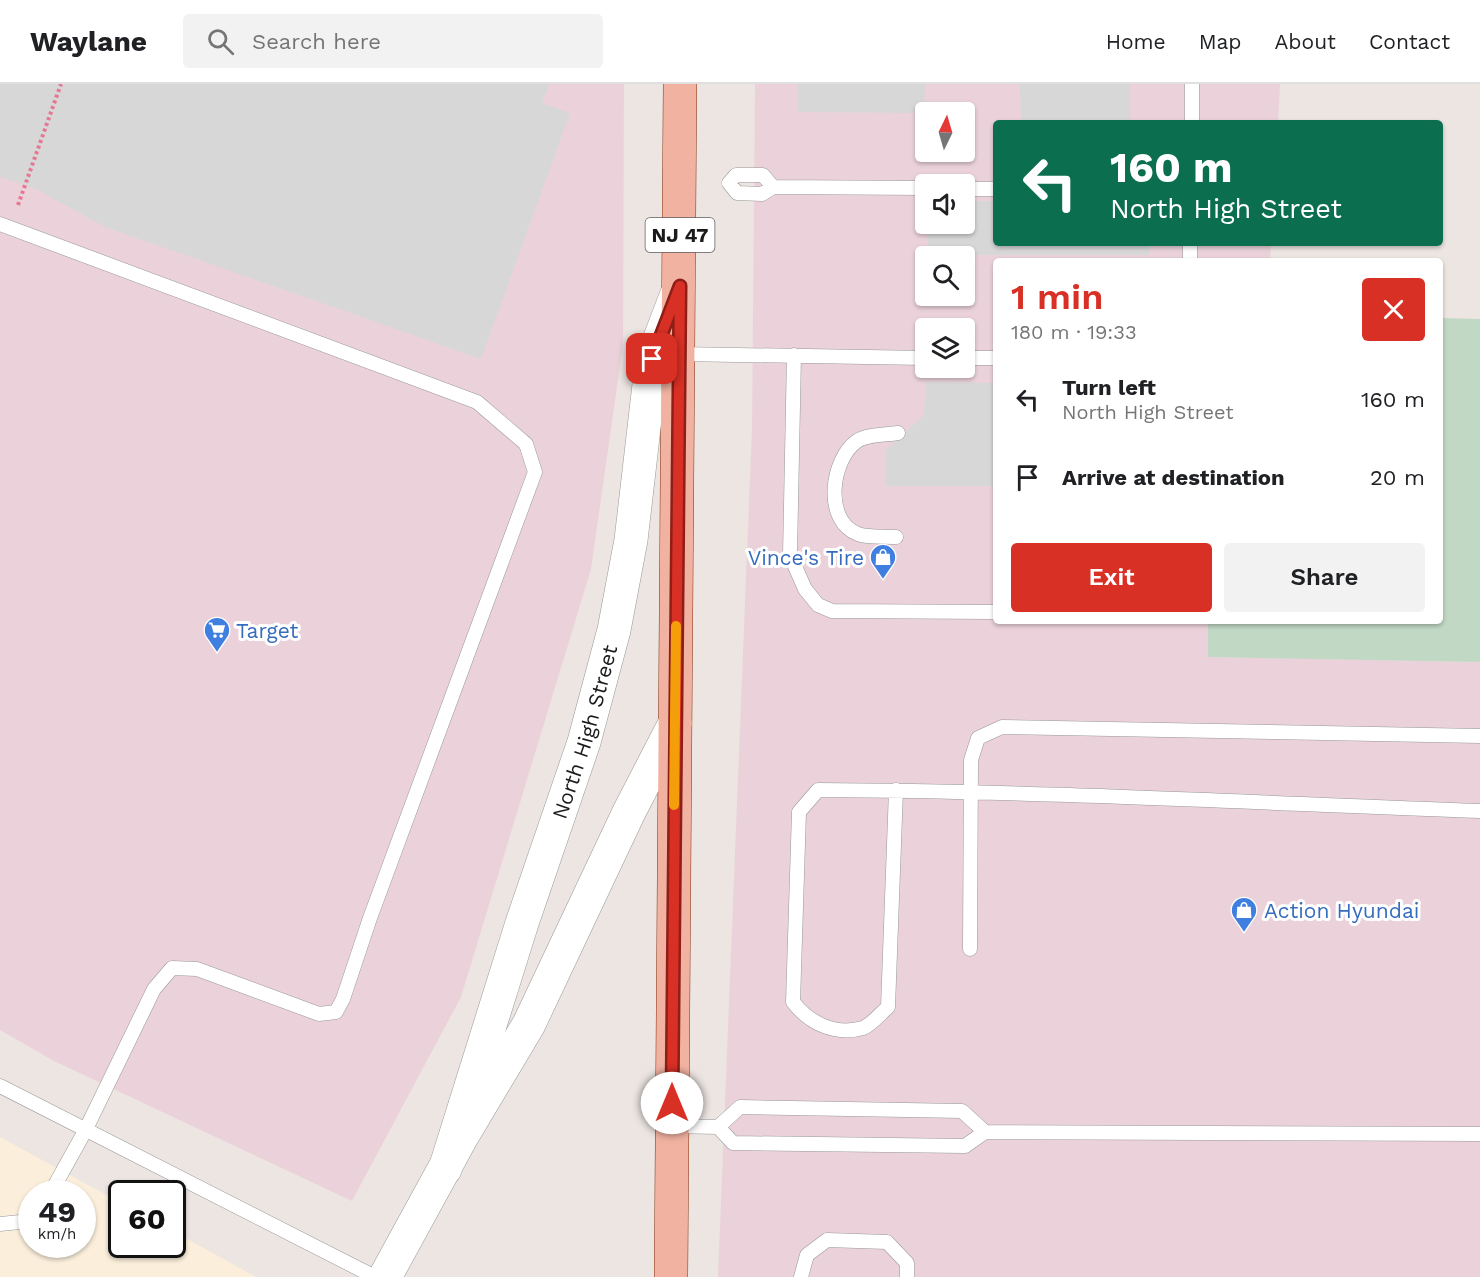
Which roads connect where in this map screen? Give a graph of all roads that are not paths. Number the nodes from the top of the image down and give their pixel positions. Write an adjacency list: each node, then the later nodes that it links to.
1 (680, 84): 9 (main road, NJ 47)
2 (1192, 84): 3 (lane)
3 (1192, 120)
4 (773, 187): 5 (lane)
5 (915, 188)
6 (975, 189): 7 (lane)
7 (993, 189)
8 (5, 226): 27 (lane)
9 (680, 286): 10 (main road, NJ 47); 30 (street, North High Street)
10 (679, 354): 11 (lane); 18 (main road, NJ 47)
11 (794, 355): 12 (lane); 17 (lane)
12 (915, 358)
13 (975, 358): 14 (lane)
14 (993, 358)
15 (898, 433): 16 (lane)
16 (896, 537)
17 (993, 612)
18 (675, 723): 25 (main road, NJ 47); 30 (street, North High Street)
19 (1480, 736): 21 (lane)
20 (896, 790): 20 (lane); 21 (lane)
21 (971, 792): 22 (lane); 23 (lane)
22 (1480, 811)
23 (970, 949)
24 (0, 1086): 27 (lane)
25 (672, 1126): 26 (lane); 36 (main road, NJ 47)
26 (718, 1127): 28 (lane); 28 (lane)
27 (86, 1131): 31 (lane); 34 (lane)
28 (985, 1132): 29 (lane)
29 (1480, 1134)
30 (445, 1169): 35 (street, North High Street)
31 (58, 1180)
32 (18, 1222): 33 (lane)
33 (0, 1224)
34 (375, 1277)
35 (385, 1277)
36 (670, 1277)
37 (801, 1277): 38 (lane)
38 (907, 1277)

